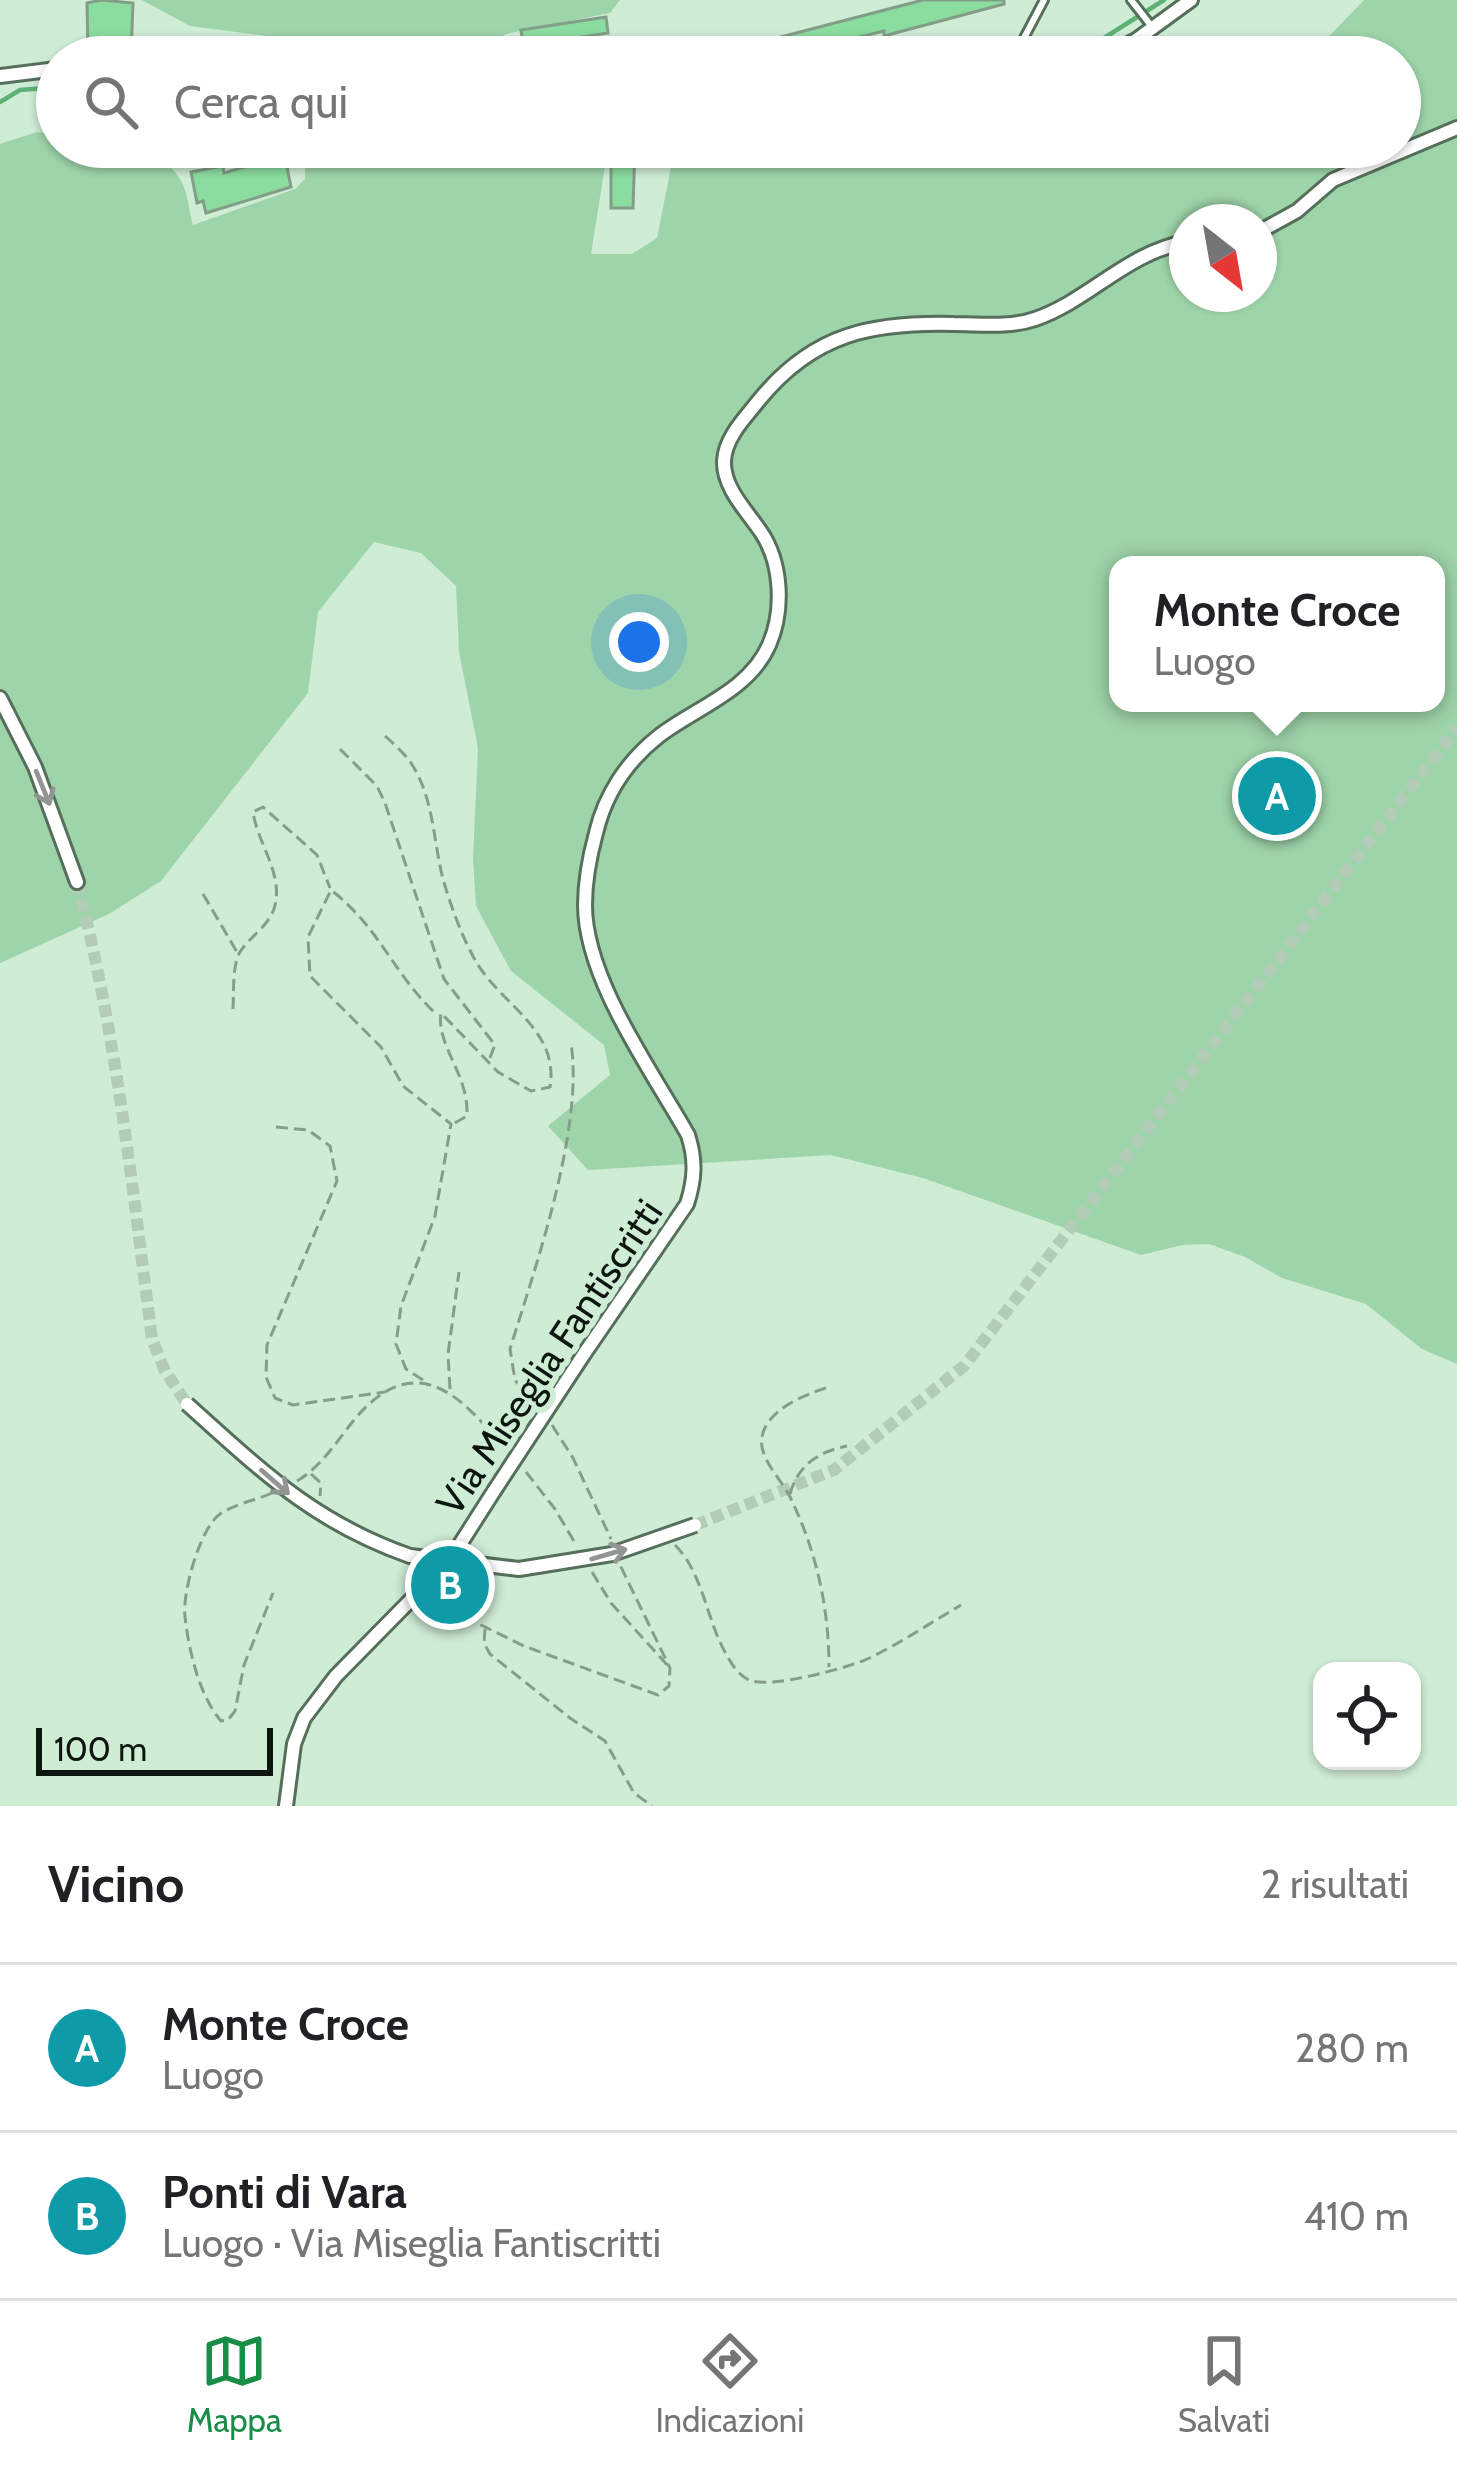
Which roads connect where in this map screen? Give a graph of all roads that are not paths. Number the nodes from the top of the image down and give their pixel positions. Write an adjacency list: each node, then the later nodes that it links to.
1 (1044, 0): 5 (lane)
2 (1191, 0): 4 (street)
3 (1134, 3): 4 (lane)
4 (1150, 24): 6 (street)
5 (1025, 36)
6 (1133, 36)
7 (36, 72): 8 (street)
8 (0, 76)
9 (1457, 128): 10 (street)
10 (1421, 143)
11 (1361, 168): 12 (street)
12 (1277, 222)
13 (1169, 245): 18 (street, Via Miseglia Fantiscritti, bridge)
14 (0, 698): 15 (street, one-way to 15)
15 (76, 882)
16 (188, 1404): 18 (street, one-way to 18, bridge)
17 (695, 1526): 18 (street, one-way to 17, bridge)
18 (450, 1559): 19 (street, Via Miseglia Fantiscritti)
19 (286, 1806)

